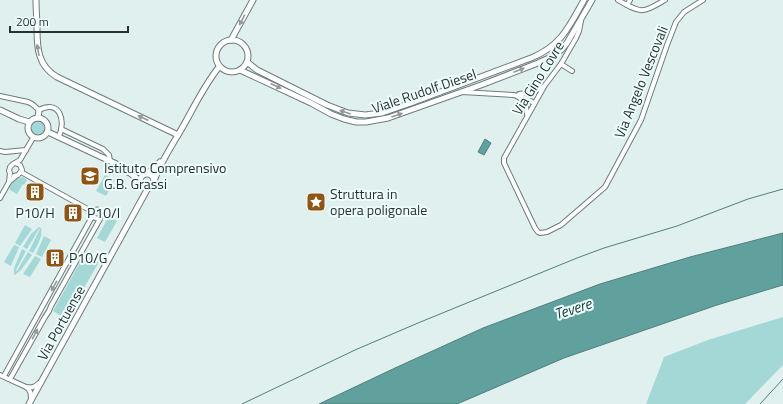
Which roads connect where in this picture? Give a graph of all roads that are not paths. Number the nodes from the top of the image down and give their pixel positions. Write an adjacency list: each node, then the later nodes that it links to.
1 (36, 0): 29 (street, one-way to 1)
2 (253, 0): 11 (street, one-way to 11)
3 (584, 0): 12 (street, Viale Rudolf Diesel, one-way to 12)
4 (592, 0): 10 (street, Viale Rudolf Diesel)
5 (618, 0): 9 (street)
6 (630, 0): 9 (street)
7 (665, 0): 9 (street)
8 (703, 0): 52 (street, Via Angelo Vescovali)
9 (627, 5)
10 (581, 20): 13 (street, Via Gino Covre); 18 (street, Viale Rudolf Diesel, one-way to 10)
11 (231, 40): 12 (street); 14 (street)
12 (247, 62): 15 (street)
13 (561, 64): 16 (street); 17 (street, Via Gino Covre)
14 (219, 67): 15 (street); 29 (street)
15 (240, 70): 18 (street, Viale Rudolf Diesel, one-way to 18)
16 (572, 71)
17 (543, 87): 19 (street); 21 (street, Via Gino Covre)
18 (460, 92): 19 (street)
19 (513, 95): 21 (street); 24 (street)
20 (0, 96): 23 (street)
21 (534, 103): 24 (street, Via Gino Covre)
22 (0, 110): 26 (street)
23 (39, 110): 25 (street); 27 (street)
24 (527, 115): 52 (street, Via Gino Covre)
25 (38, 118): 26 (street); 28 (street)
26 (29, 122): 31 (street)
27 (61, 129): 30 (street); 36 (street)
28 (48, 132): 30 (street); 31 (street)
29 (178, 135): 35 (street)
30 (59, 136): 36 (street)
31 (33, 138): 32 (street)
32 (26, 150): 33 (street); 34 (street)
33 (0, 151)
34 (22, 157): 37 (street); 39 (street)
35 (164, 158): 42 (street); 44 (street)
36 (110, 161): 38 (street)
37 (15, 163): 39 (street); 41 (street)
38 (117, 164): 42 (street); 46 (street)
39 (21, 166): 40 (street)
40 (22, 172): 43 (street); 50 (street)
41 (10, 173): 43 (street); 45 (street)
42 (146, 174): 44 (street); 46 (street)
43 (16, 176): 45 (street)
44 (154, 181): 47 (street)
45 (9, 182): 48 (street)
46 (140, 183): 47 (street); 49 (street, Via Portuense)
47 (148, 188): 49 (street, Via Portuense)
48 (0, 198)
49 (136, 210): 58 (street, Via Portuense)
50 (93, 213): 51 (street); 51 (street); 53 (street, one-way to 53)
51 (100, 219): 54 (street)
52 (555, 228)
53 (42, 307): 54 (street); 55 (street); 56 (street)
54 (50, 309): 55 (street)
55 (47, 314): 57 (street, one-way to 55)
56 (2, 376): 57 (street)
57 (10, 379): 59 (street)
58 (42, 380): 59 (street); 60 (street, Via Portuense)
59 (26, 387): 60 (street)
60 (30, 402)

